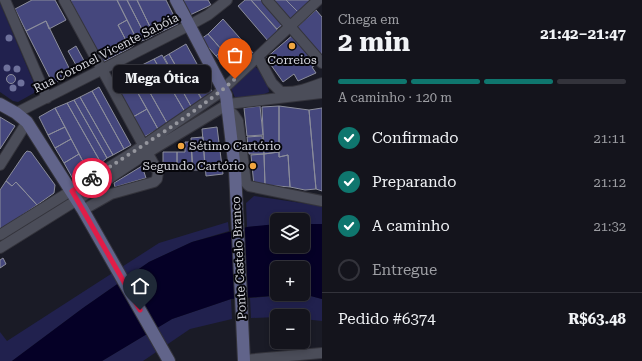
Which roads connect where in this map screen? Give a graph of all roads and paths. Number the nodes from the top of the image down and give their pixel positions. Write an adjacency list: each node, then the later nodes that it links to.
1 (64, 0): 11 (street)
2 (176, 0): 7 (main road, Ponte Castelo Branco)
3 (227, 0): 7 (street, Rua Coronel Vicente Sabóia)
4 (267, 0): 8 (street)
5 (318, 0): 8 (street)
6 (9, 1): 15 (street)
7 (188, 26): 11 (street, Rua Coronel Vicente Sabóia); 13 (main road, Ponte Castelo Branco)
8 (290, 26): 9 (street); 10 (street)
9 (258, 57): 12 (street); 13 (street)
10 (322, 63)
11 (101, 70): 15 (street, Rua Coronel Vicente Sabóia); 20 (street)
12 (322, 83)
13 (224, 89): 17 (main road, Ponte Castelo Branco); 20 (street)
14 (322, 93): 17 (street)
15 (47, 98): 18 (street, Rua Coronel Vicente Sabóia)
16 (0, 104): 18 (main road)
17 (228, 107): 20 (street); 25 (street); 29 (main road, Ponte Castelo Branco)
18 (16, 113): 19 (main road)
19 (27, 122): 21 (street); 24 (main road)
20 (145, 149): 22 (street); 23 (street); 24 (street)
21 (0, 165)
22 (94, 188): 23 (street); 24 (street)
23 (104, 198): 24 (street)
24 (77, 200): 26 (street); 27 (street); 30 (main road)
25 (322, 201)
26 (0, 235)
27 (0, 248)
28 (322, 353): 29 (street)
29 (244, 360)
30 (169, 361)

